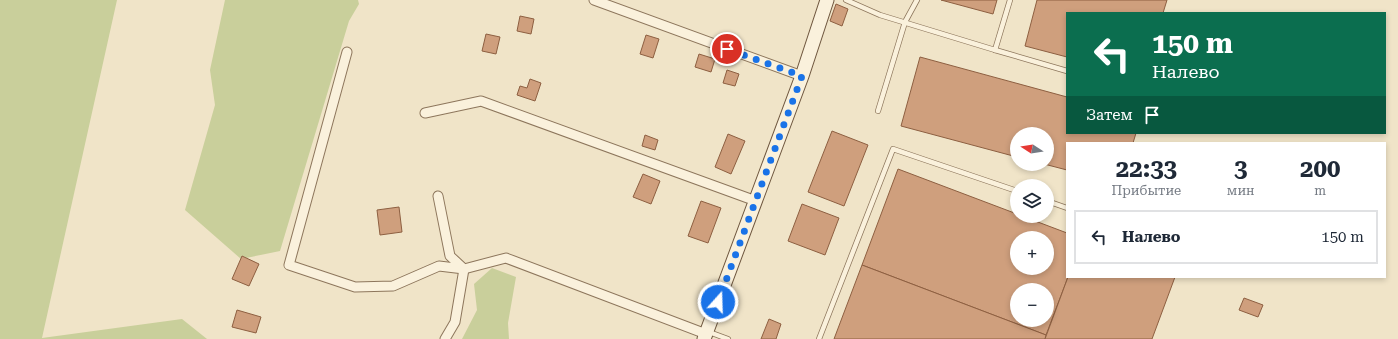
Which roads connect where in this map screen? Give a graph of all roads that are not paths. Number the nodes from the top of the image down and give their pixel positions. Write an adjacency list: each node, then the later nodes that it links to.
1 (594, 0): 10 (street)
2 (827, 0): 10 (street)
3 (846, 0): 6 (lane)
4 (917, 0): 6 (lane)
5 (1010, 0): 7 (lane)
6 (905, 22): 7 (lane); 11 (lane)
7 (995, 50): 9 (lane)
8 (347, 52): 18 (street)
9 (1066, 71)
10 (802, 76): 15 (street)
11 (878, 112)
12 (425, 113): 15 (street)
13 (1010, 189): 22 (lane)
14 (438, 196): 18 (street)
15 (756, 201): 19 (street)
16 (1054, 203): 17 (lane)
17 (1066, 208)
18 (464, 269): 19 (street); 20 (street)
19 (706, 335): 21 (lane)
20 (445, 339)
21 (728, 339)
22 (819, 339)

